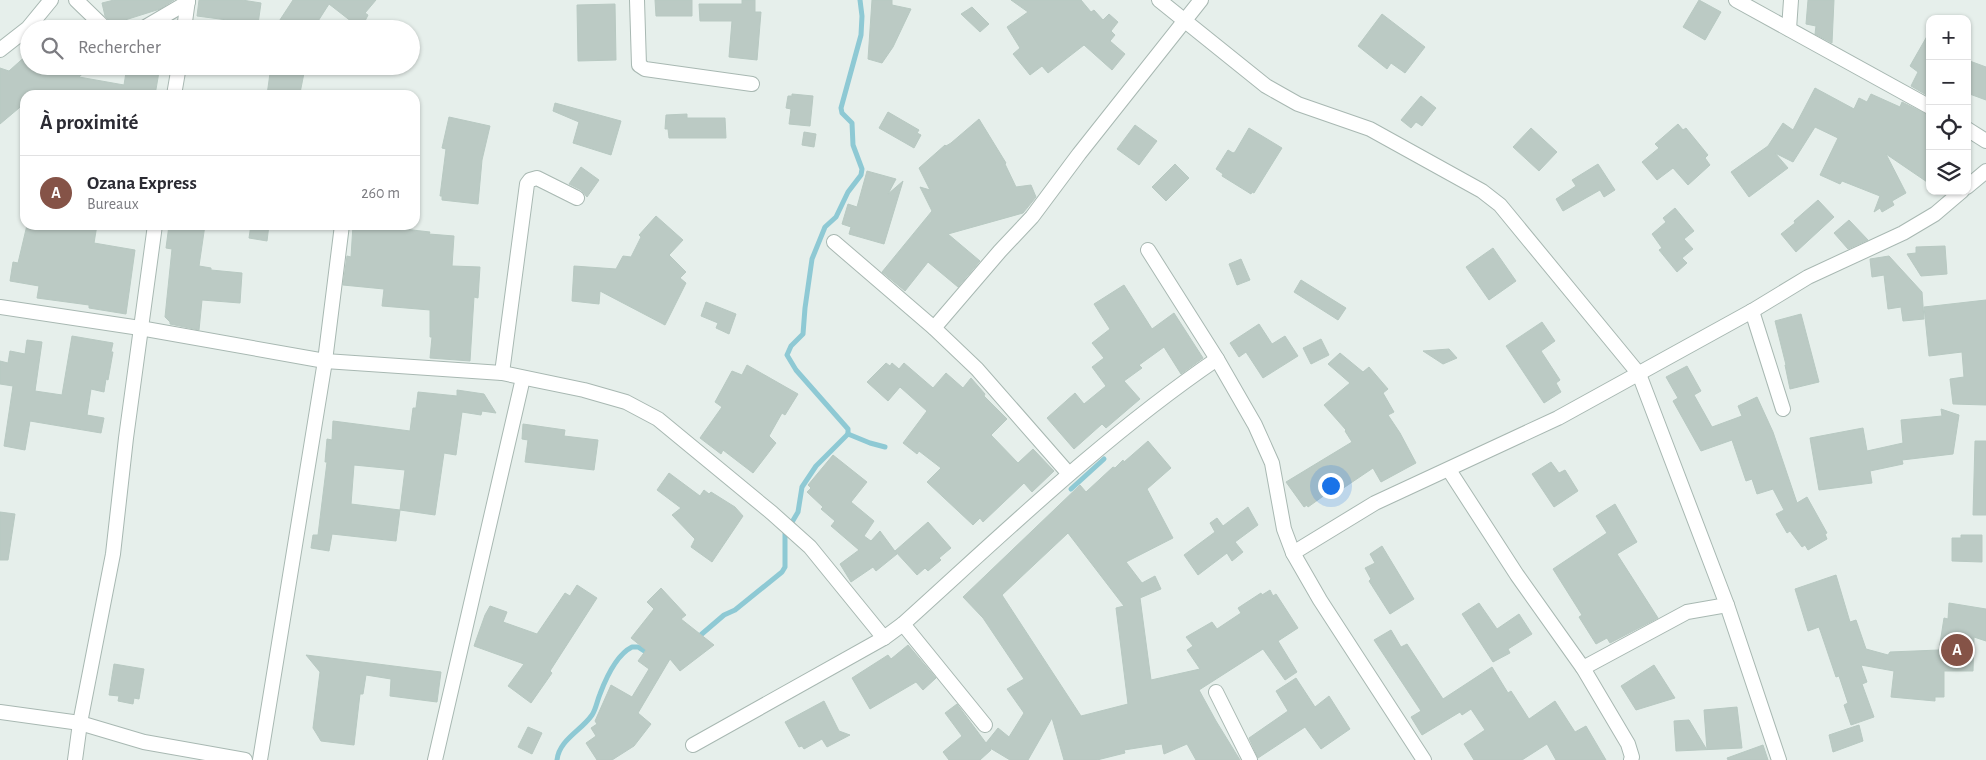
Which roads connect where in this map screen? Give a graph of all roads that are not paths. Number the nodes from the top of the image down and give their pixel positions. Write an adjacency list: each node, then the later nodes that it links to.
1 (51, 0): 9 (street)
2 (76, 0): 10 (street)
3 (637, 0): 18 (street)
4 (1159, 0): 13 (street)
5 (1201, 0): 13 (street)
6 (1736, 0): 14 (street)
7 (1790, 0): 14 (street)
8 (188, 1): 11 (street); 12 (street)
9 (35, 20)
10 (97, 20)
11 (157, 20)
12 (185, 20)
13 (1184, 22): 34 (street); 38 (street)
14 (1790, 29): 20 (street)
15 (20, 34): 16 (street)
16 (0, 50)
17 (177, 75): 19 (street)
18 (752, 84)
19 (175, 90)
20 (1926, 105)
21 (1971, 132): 22 (street)
22 (1986, 141)
23 (1986, 171): 24 (street)
24 (1971, 184)
25 (1957, 195): 32 (street)
26 (578, 198): 37 (street)
27 (154, 230): 33 (street)
28 (341, 230): 36 (street)
29 (834, 242): 34 (street)
30 (1148, 250): 35 (street)
31 (0, 307): 33 (street)
32 (1752, 311): 38 (street); 40 (street)
33 (140, 328): 36 (street); 50 (street)
34 (934, 328): 42 (street)
35 (1218, 358): 42 (street); 43 (street)
36 (325, 361): 37 (street); 55 (street)
37 (502, 373): 39 (street)
38 (1639, 374): 41 (street); 44 (street)
39 (523, 378): 46 (street); 56 (street)
40 (1783, 409)
41 (1449, 470): 43 (street); 47 (street)
42 (1069, 474): 45 (street)
43 (1293, 553): 58 (street)
44 (1727, 605): 47 (street); 60 (street)
45 (903, 624): 46 (street); 51 (street)
46 (884, 638): 52 (street)
47 (1583, 668): 59 (street)
48 (1216, 692): 57 (street)
49 (0, 712): 50 (street)
50 (80, 723): 53 (street); 54 (street)
51 (985, 725)
52 (693, 745)
53 (75, 760)
54 (245, 760)
55 (260, 760)
56 (435, 760)
57 (1250, 760)
58 (1424, 760)
59 (1631, 760)
60 (1779, 760)

